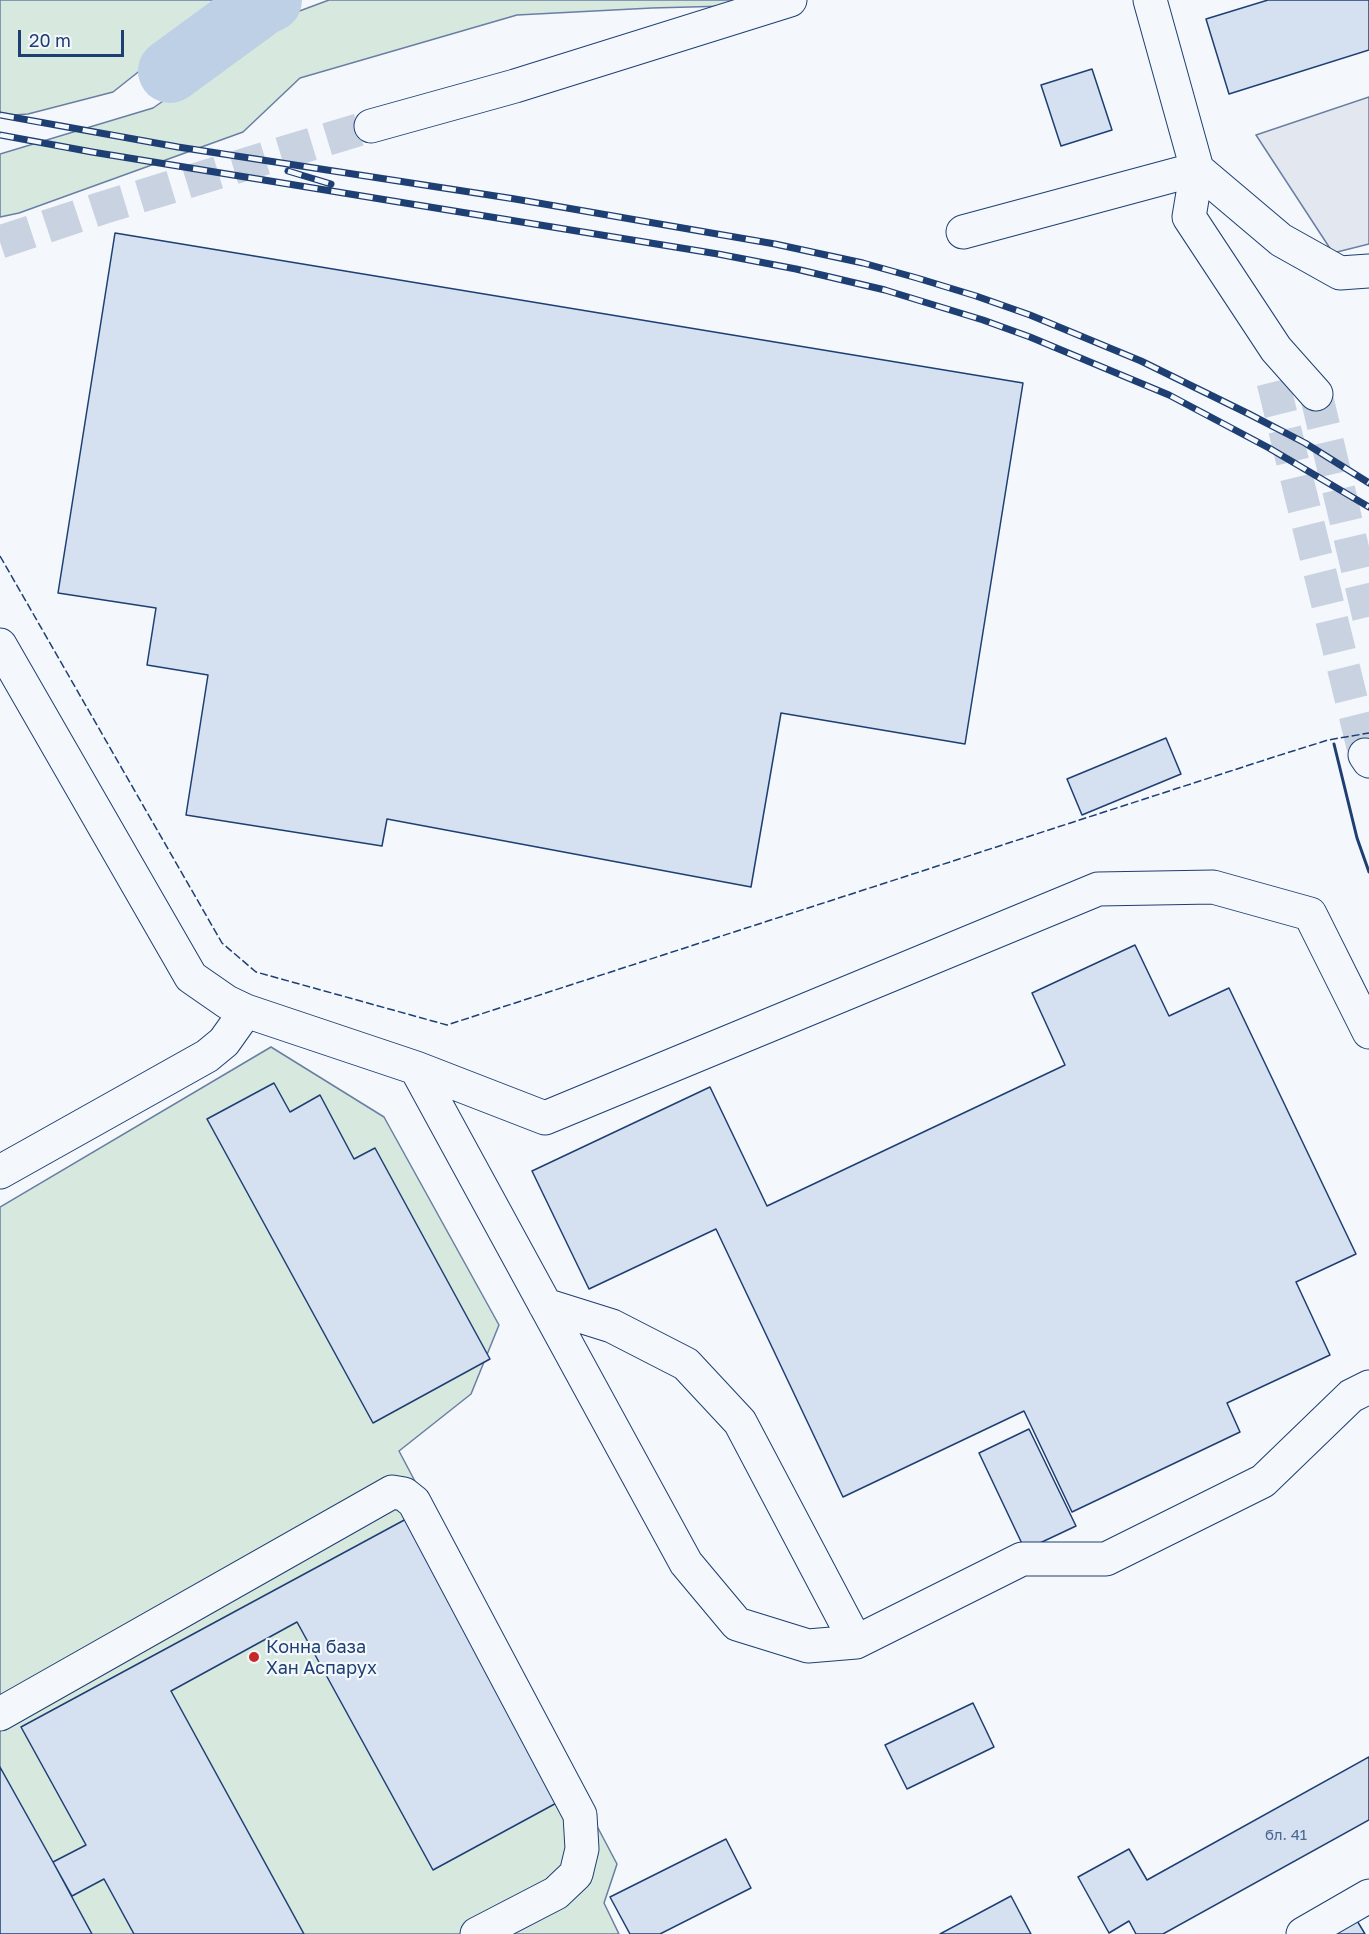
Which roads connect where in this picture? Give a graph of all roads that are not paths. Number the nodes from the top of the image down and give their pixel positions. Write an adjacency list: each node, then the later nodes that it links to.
1 (790, 0): 3 (street)
2 (1150, 0): 4 (street)
3 (370, 126)
4 (1197, 169): 5 (street); 6 (street); 7 (street)
5 (963, 232)
6 (1369, 271)
7 (1276, 349): 8 (street); 9 (street)
8 (1273, 382)
9 (1316, 394)
10 (0, 645): 11 (street)
11 (246, 1011): 13 (street); 14 (street)
12 (1369, 1032): 13 (street)
13 (416, 1068): 15 (street)
14 (0, 1172)
15 (545, 1305): 17 (street); 17 (street)
16 (1369, 1387): 17 (street)
17 (856, 1642)
18 (0, 1714): 20 (street)
19 (1369, 1896): 21 (street)
20 (477, 1934)
21 (1303, 1934)

